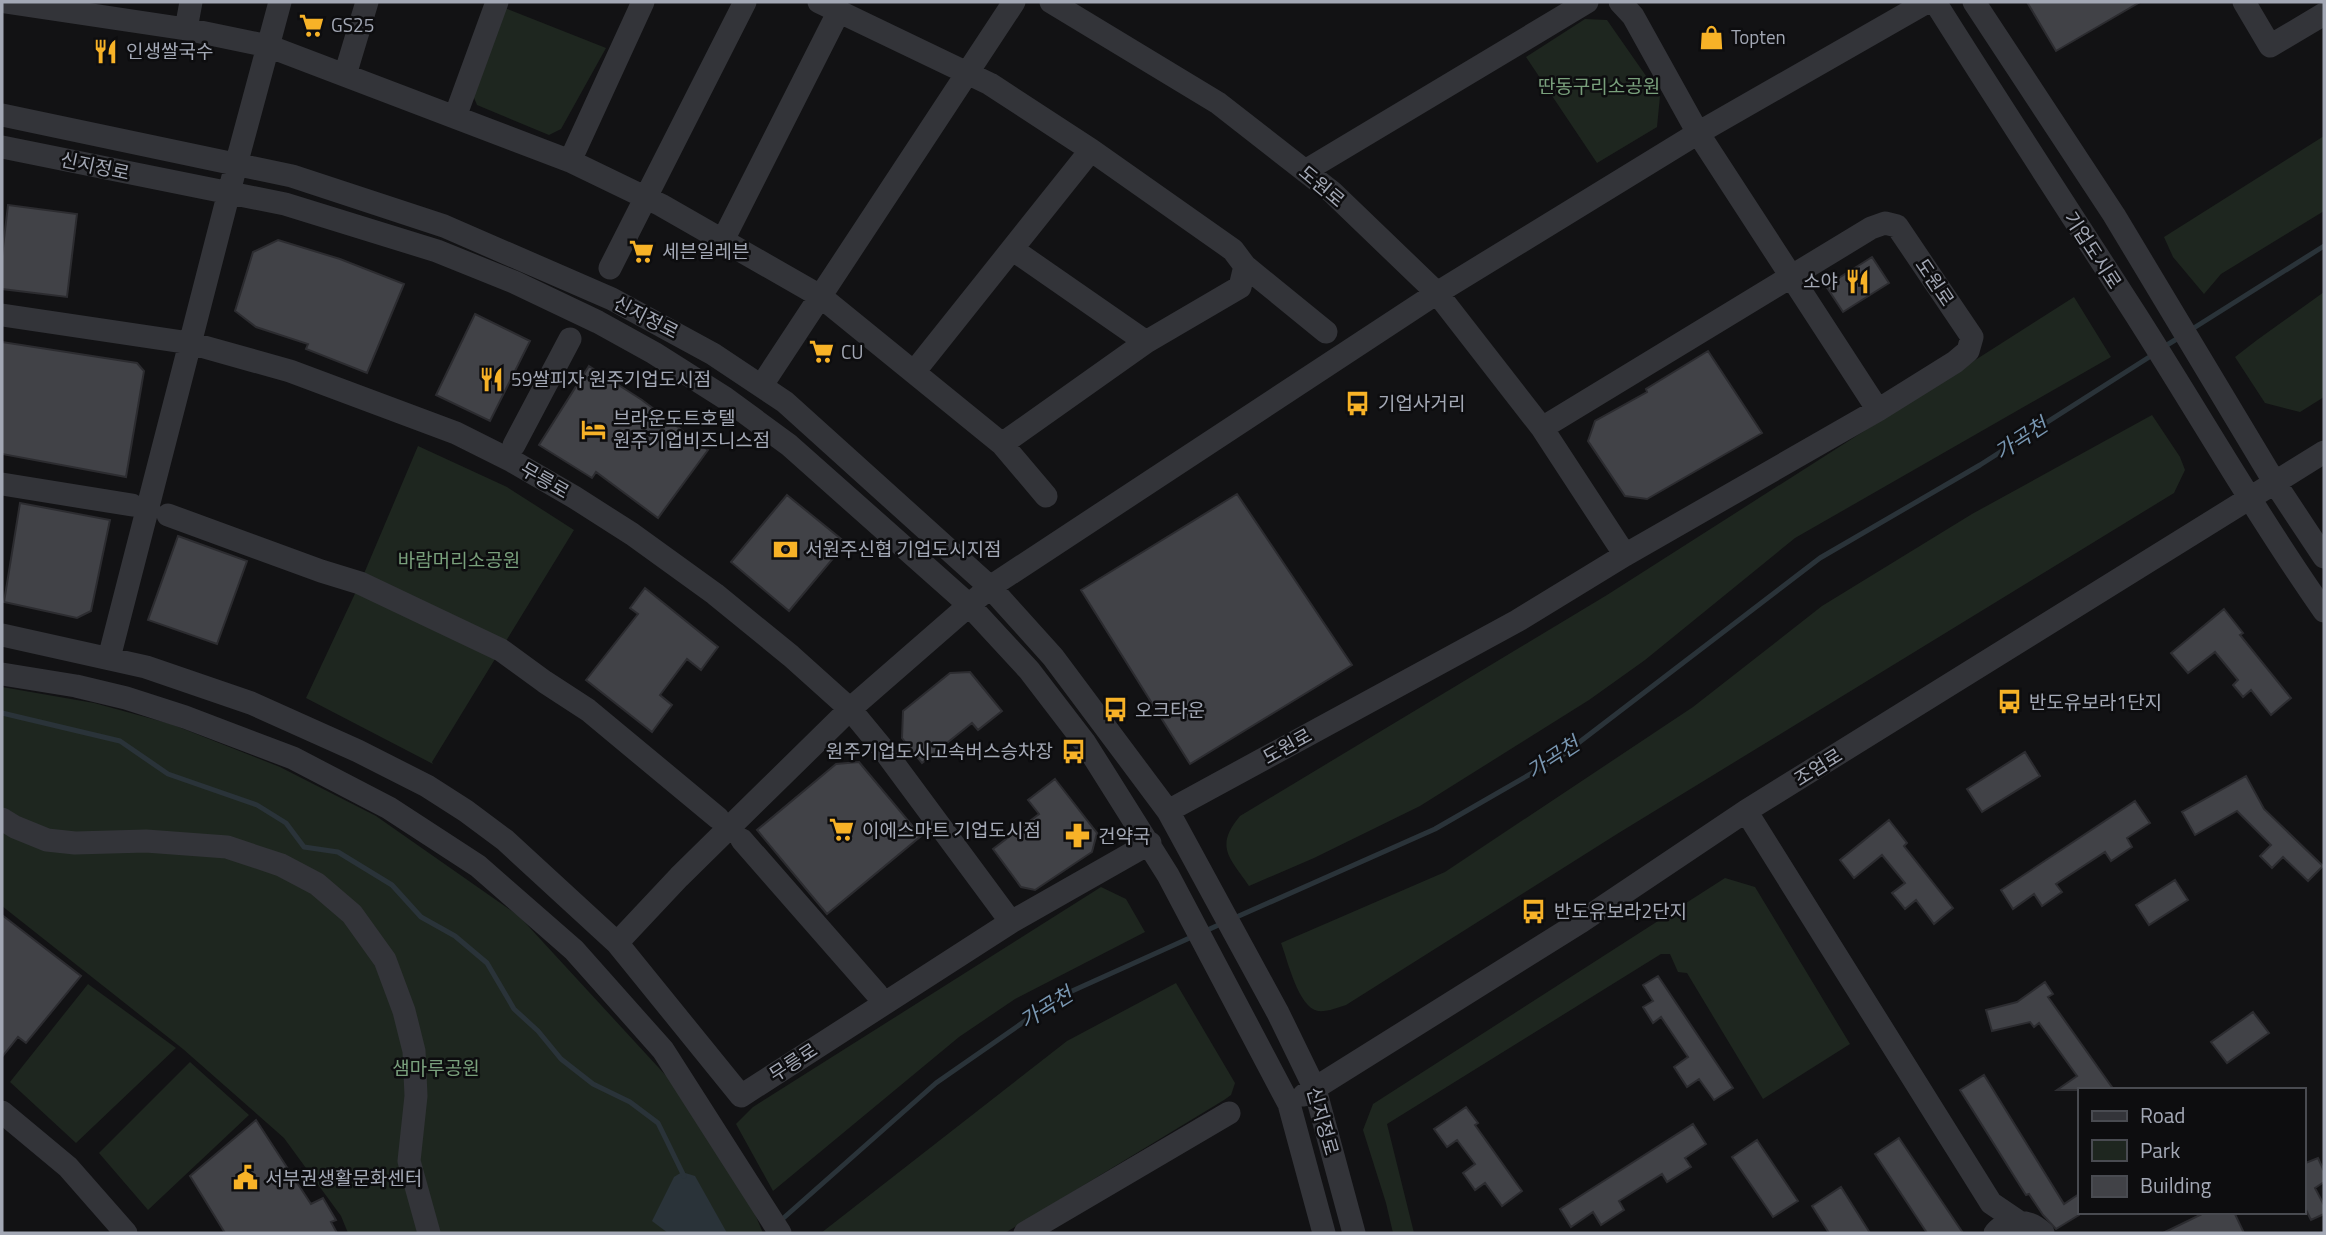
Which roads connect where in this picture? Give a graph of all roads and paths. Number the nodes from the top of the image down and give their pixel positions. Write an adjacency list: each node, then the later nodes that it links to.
1 (5, 2): 16 (street)
2 (191, 2): 19 (street)
3 (281, 2): 20 (street)
4 (367, 2): 22 (street)
5 (497, 2): 24 (street)
6 (643, 2): 28 (street)
7 (745, 2): 32 (street)
8 (1014, 2): 21 (street)
9 (1051, 2): 30 (street, 도원로)
10 (1587, 2): 30 (street)
11 (1620, 2): 25 (street)
12 (1927, 2): 25 (street)
13 (1935, 2): 55 (street, 기업도시로)
14 (1974, 2): 52 (street, 기업도시로)
15 (2244, 2): 18 (street)
16 (55, 5): 19 (street)
17 (829, 7): 21 (street); 33 (street)
18 (2324, 14)
19 (186, 29): 20 (street)
20 (268, 46): 22 (street); 29 (street)
21 (968, 73): 27 (street); 39 (street)
22 (345, 75): 24 (street)
23 (2, 115): 29 (street, 신지정로)
24 (455, 117): 28 (street)
25 (1698, 132): 37 (street); 38 (street)
26 (2, 147): 31 (street, 신지정로)
27 (1091, 150): 34 (street); 35 (street)
28 (570, 161): 32 (street)
29 (236, 164): 31 (street); 46 (street, 신지정로)
30 (1305, 171): 38 (street, 도원로)
31 (228, 194): 44 (street); 61 (street, 신지정로)
32 (653, 201): 33 (street); 36 (street)
33 (723, 240): 39 (street)
34 (1012, 249): 43 (street); 45 (street)
35 (1245, 266): 41 (street); 43 (street)
36 (610, 268)
37 (1792, 276): 47 (street); 47 (street, 도원로); 48 (street, 도원로)
38 (1437, 293): 48 (street, 도원로); 60 (street)
39 (820, 296): 45 (street); 46 (street)
40 (2, 315): 44 (street, 무릉로)
41 (1326, 332)
42 (570, 339): 50 (street)
43 (1146, 342): 49 (street)
44 (190, 343): 64 (street); 66 (street, 무릉로)
45 (914, 372): 49 (street)
46 (762, 385): 60 (street, 신지정로)
47 (1878, 410): 58 (street, 도원로)
48 (1542, 428): 58 (street, 도원로)
49 (1002, 444): 54 (street)
50 (514, 445)
51 (2324, 452): 52 (street, 조엄로)
52 (2275, 483): 55 (street, 조엄로); 59 (street, 기업도시로)
53 (2, 484): 56 (street)
54 (1046, 496)
55 (2249, 499): 62 (street, 기업도시로); 68 (street, 조엄로)
56 (132, 505)
57 (168, 515): 70 (street)
58 (1625, 555): 67 (street, 도원로)
59 (2324, 557)
60 (990, 587): 61 (street); 67 (street, 신지정로)
61 (968, 604): 66 (street); 72 (street, 신지정로)
62 (2324, 611)
63 (2, 635): 64 (street, 무릉로)
64 (109, 658): 74 (street, 무릉로)
65 (2, 674): 84 (street)
66 (850, 709): 73 (street, 무릉로); 74 (street)
67 (1168, 811): 76 (street, 신지정로)
68 (1746, 811): 76 (street, 조엄로); 80 (street)
69 (2, 818): 83 (street)
70 (718, 818)
71 (741, 840): 75 (street)
72 (1150, 843): 73 (street, 무릉로); 77 (street, 신지정로)
73 (1011, 922): 74 (street, 무릉로)
74 (617, 943)
75 (877, 994)
76 (1315, 1089): 77 (street, 조엄로); 87 (street, 신지정로)
77 (1289, 1104): 86 (street, 신지정로)
78 (2, 1112): 82 (street)
79 (1229, 1112): 85 (street)
80 (1991, 1203): 81 (street); 88 (street)
81 (2019, 1222): 88 (street); 89 (street)
82 (126, 1233)
83 (429, 1233)
84 (780, 1233)
85 (1025, 1233)
86 (1324, 1233)
87 (1354, 1233)
88 (1993, 1233)
89 (2043, 1233)

